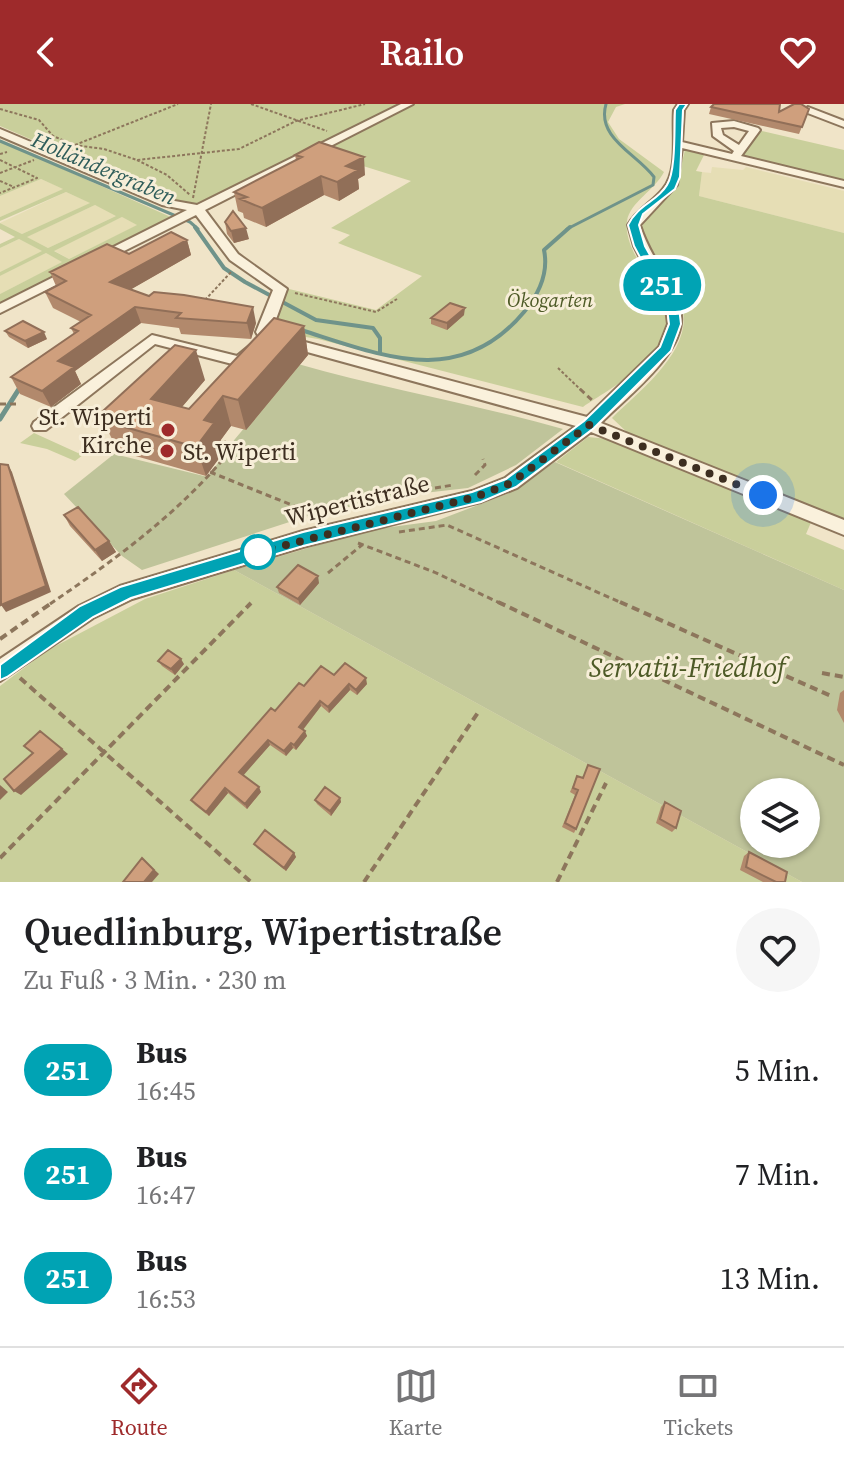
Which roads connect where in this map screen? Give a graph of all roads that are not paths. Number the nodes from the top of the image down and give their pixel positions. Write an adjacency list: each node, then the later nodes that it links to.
1 (408, 104): 8 (street)
2 (683, 104): 6 (street, Wipertistraße)
3 (808, 110): 4 (street)
4 (844, 124)
5 (0, 132): 8 (street)
6 (676, 143): 7 (street); 11 (street, Wipertistraße)
7 (844, 184)
8 (195, 203): 9 (street); 10 (street)
9 (0, 309)
10 (268, 331): 11 (street); 12 (street)
11 (589, 425): 13 (street); 14 (street, Wipertistraße)
12 (40, 426)
13 (844, 528)
14 (3, 669)

